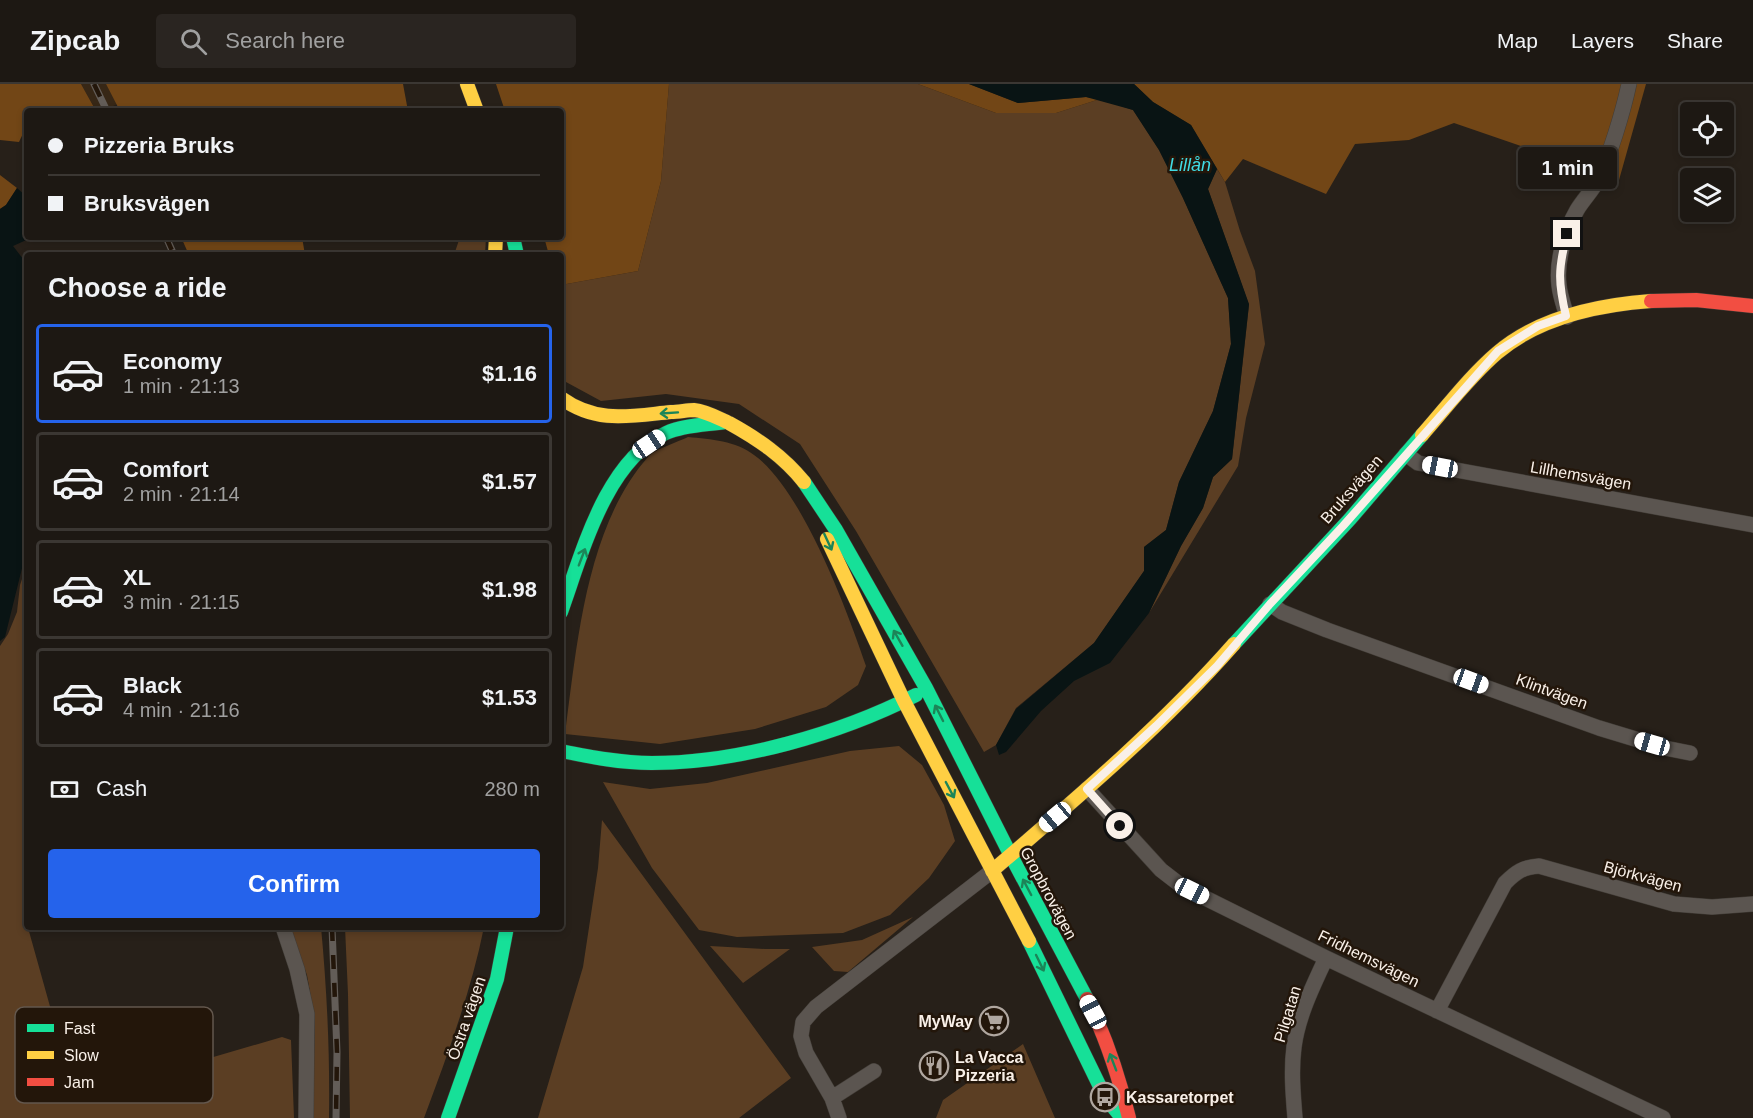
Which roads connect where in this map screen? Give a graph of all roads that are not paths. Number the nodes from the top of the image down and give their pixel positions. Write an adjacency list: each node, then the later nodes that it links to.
1 (467, 84): 3 (street)
2 (1629, 84): 5 (street)
3 (476, 108)
4 (1753, 306): 5 (street, Bruksvägen)
5 (1566, 316): 8 (street, Bruksvägen)
6 (564, 401): 7 (street, one-way to 6)
7 (725, 422): 9 (street); 11 (street, one-way to 7)
8 (1406, 454): 10 (street, Lillhemsvägen); 12 (street, Bruksvägen)
9 (807, 487): 13 (street, Gropbrovägen, one-way to 9); 14 (street, one-way to 14)
10 (1753, 525)
11 (564, 604)
12 (1270, 604): 16 (street, Klintvägen); 17 (street, Bruksvägen)
13 (927, 689): 14 (street); 18 (street, Gropbrovägen, one-way to 13)
14 (904, 701): 15 (street); 19 (street, one-way to 19)
15 (564, 751)
16 (1690, 753)
17 (1087, 789): 18 (street, Bruksvägen); 23 (street, Fridhemsvägen)
18 (1010, 855): 19 (street, Bruksvägen); 31 (street, Gropbrovägen, one-way to 18)
19 (992, 871): 26 (street); 30 (street, one-way to 30)
20 (1753, 904): 24 (street, Björkvägen)
21 (284, 930): 27 (street)
22 (506, 930): 28 (street, Östra vägen)
23 (1326, 958): 24 (street, Fridhemsvägen); 32 (street, Pilgatan)
24 (1437, 1011): 33 (street, Fridhemsvägen)
25 (873, 1071): 26 (street)
26 (832, 1098): 29 (street)
27 (306, 1118)
28 (448, 1118)
29 (839, 1118)
30 (1122, 1118)
31 (1129, 1118)
32 (1295, 1118)
33 (1663, 1118)

